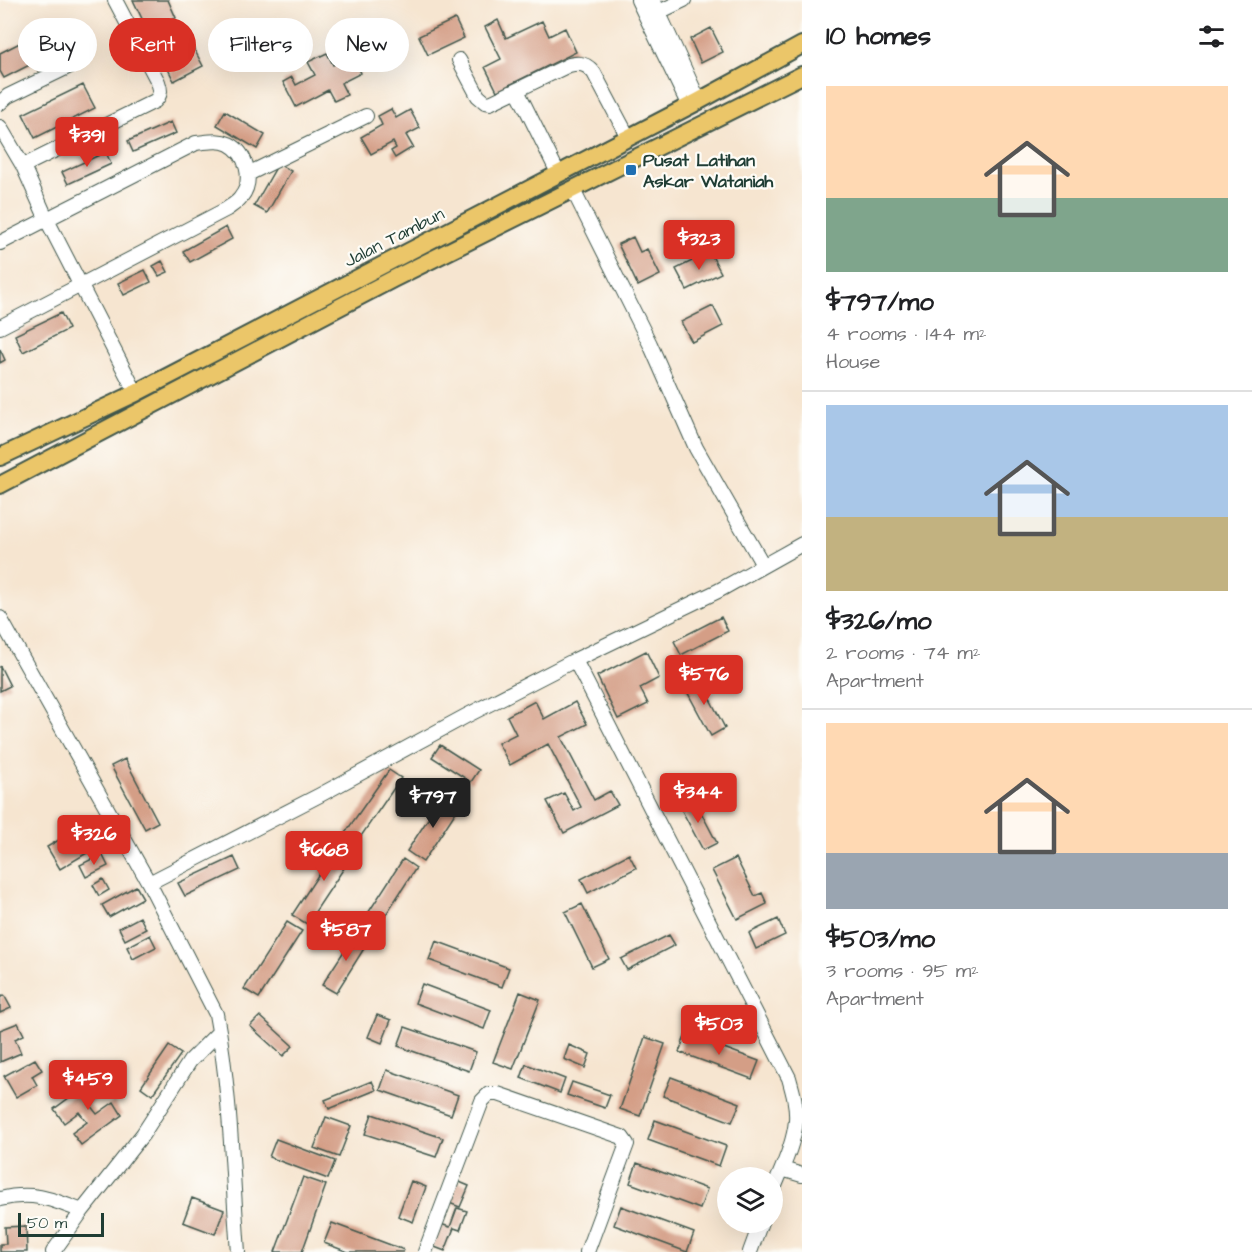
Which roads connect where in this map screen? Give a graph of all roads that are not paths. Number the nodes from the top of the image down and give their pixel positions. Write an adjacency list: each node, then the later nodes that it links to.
1 (115, 0): 16 (lane)
2 (638, 0): 11 (lane)
3 (684, 0): 4 (lane)
4 (656, 6): 11 (lane)
5 (802, 45): 11 (main road, Jalan Tambun)
6 (459, 60): 9 (lane)
7 (58, 72): 10 (lane)
8 (796, 78): 11 (main road); 15 (main road, Jalan Tambun)
9 (517, 90): 14 (lane); 17 (lane)
10 (0, 103)
11 (695, 105): 14 (main road, Jalan Tambun); 15 (main road)
12 (366, 116): 18 (lane)
13 (0, 127): 16 (lane)
14 (628, 138): 17 (main road, Jalan Tambun)
15 (628, 163): 19 (main road, Jalan Tambun)
16 (23, 166): 20 (lane)
17 (558, 173): 24 (main road, Jalan Tambun)
18 (248, 174): 20 (lane); 22 (lane)
19 (573, 190): 26 (main road, Jalan Tambun); 28 (lane)
20 (47, 220): 21 (lane); 22 (lane)
21 (0, 243)
22 (81, 285): 23 (lane); 24 (lane)
23 (0, 327)
24 (136, 393): 25 (main road, Jalan Tambun)
25 (0, 457)
26 (0, 485)
27 (802, 544): 28 (lane)
28 (764, 565): 30 (lane)
29 (0, 618): 31 (lane)
30 (575, 660): 31 (lane); 33 (lane)
31 (149, 883): 32 (lane)
32 (219, 1032): 37 (lane); 40 (lane)
33 (783, 1167)
34 (783, 1169): 35 (lane)
35 (802, 1175)
36 (0, 1199): 37 (lane)
37 (82, 1211): 39 (lane)
38 (757, 1233): 43 (lane)
39 (53, 1252)
40 (238, 1252)
41 (425, 1252): 42 (lane)
42 (587, 1252)
43 (750, 1252)

